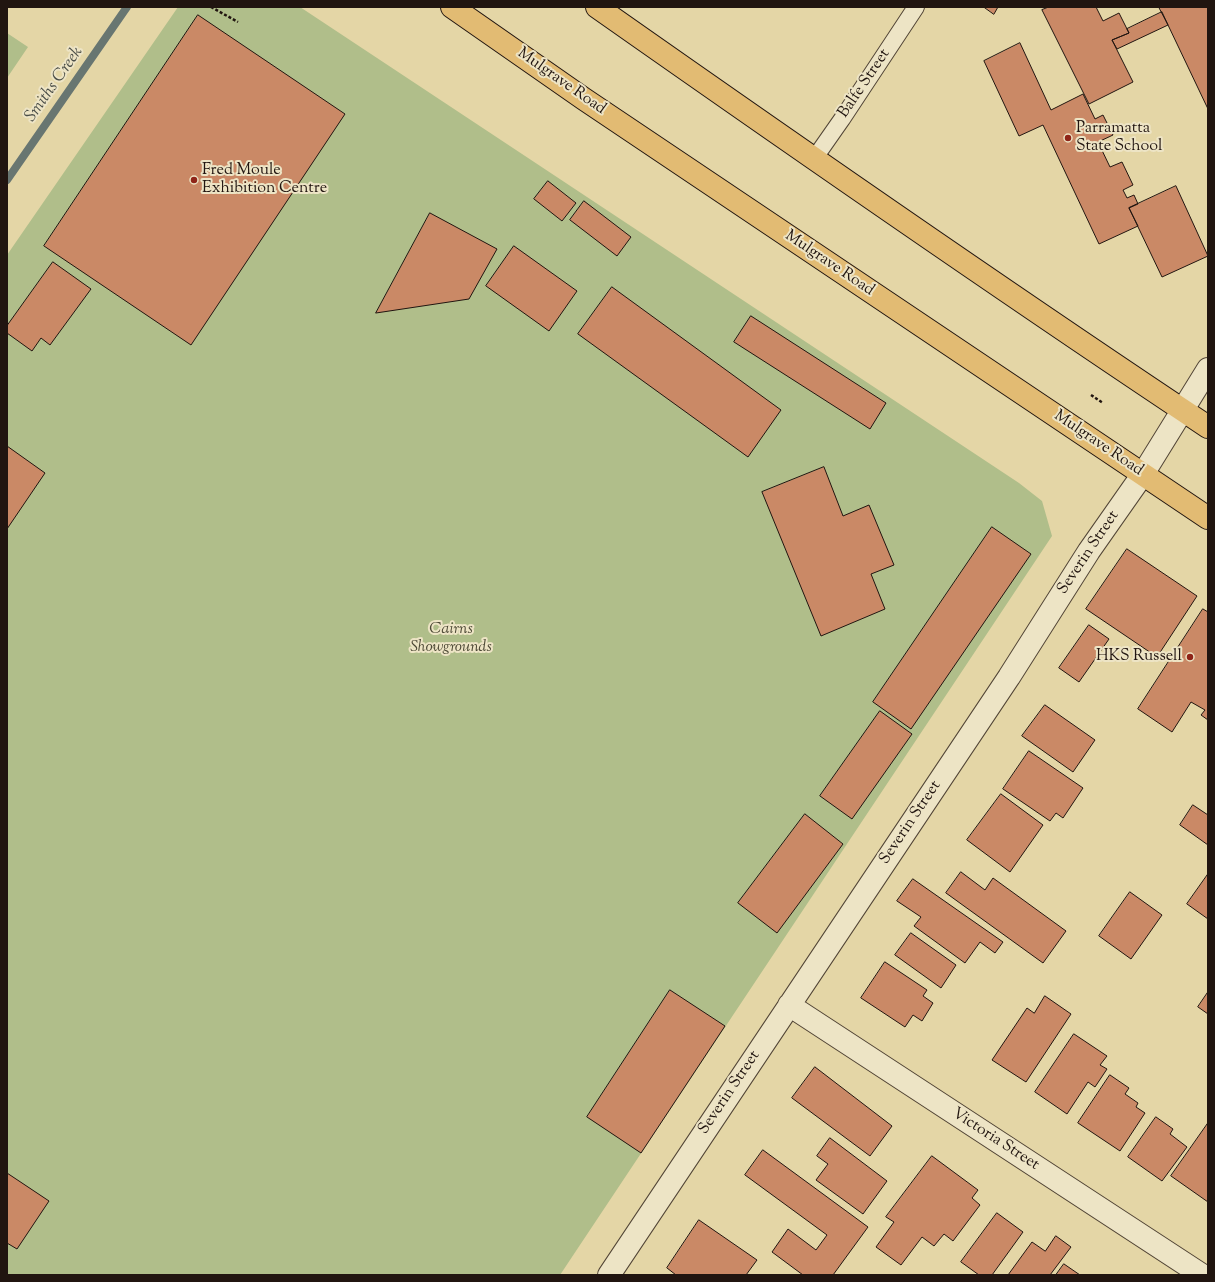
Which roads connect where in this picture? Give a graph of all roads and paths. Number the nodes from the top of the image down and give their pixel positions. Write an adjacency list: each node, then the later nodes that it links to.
1 (211, 7): 5 (path)
2 (452, 7): 12 (main road, Mulgrave Road)
3 (597, 7): 6 (main road)
4 (916, 7): 6 (lane, Balfe Street)
5 (238, 22)
6 (814, 159): 10 (main road)
7 (1208, 369): 10 (street, Severin Street)
8 (1091, 395): 9 (path)
9 (1104, 403)
10 (1183, 410): 11 (main road); 12 (street, Severin Street)
11 (1208, 427)
12 (1143, 474): 13 (main road, Mulgrave Road); 14 (street, Severin Street)
13 (1208, 518)
14 (789, 1005): 15 (street, Severin Street); 16 (street, Victoria Street)
15 (609, 1275)
16 (1202, 1275)

